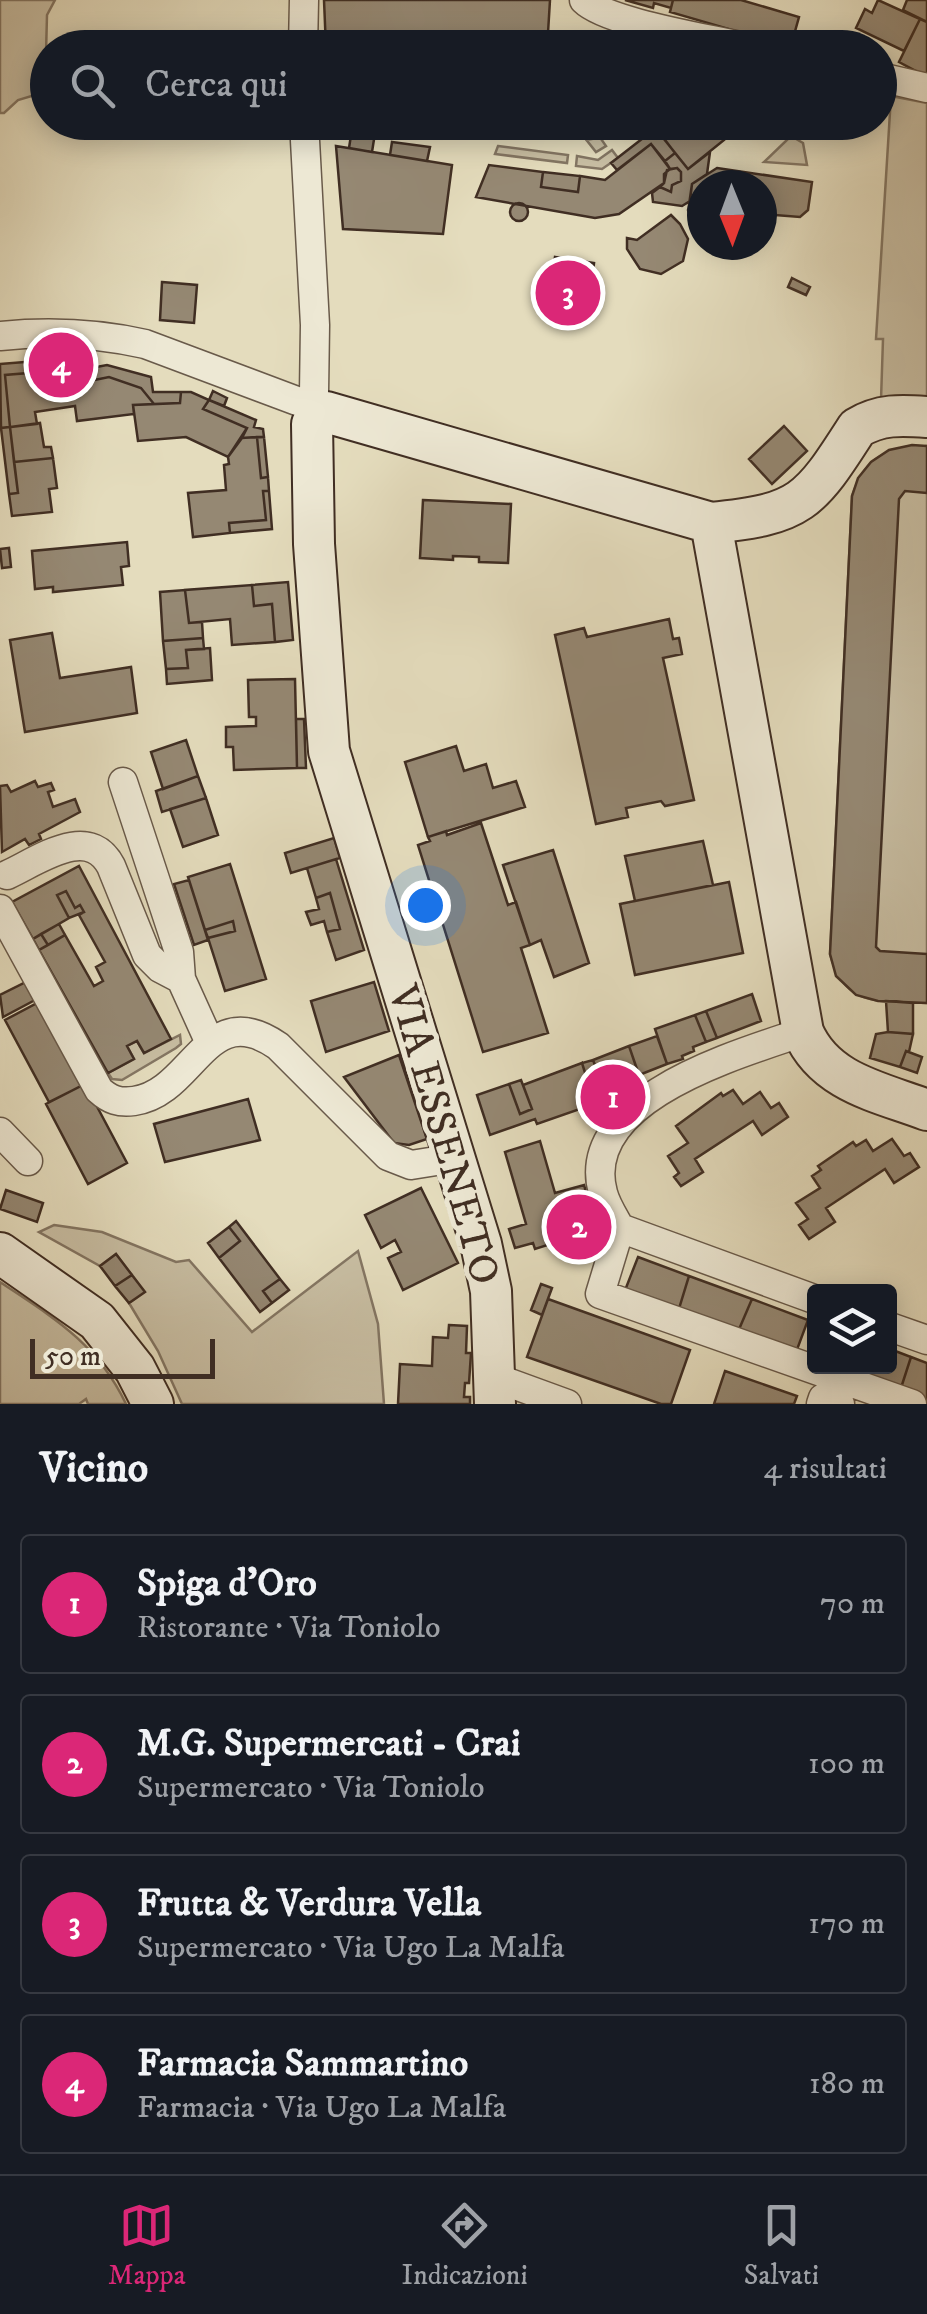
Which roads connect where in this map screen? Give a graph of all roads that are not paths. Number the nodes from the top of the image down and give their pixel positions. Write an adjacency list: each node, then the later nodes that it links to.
1 (304, 0): 3 (street)
2 (584, 0): 4 (street)
3 (304, 30)
4 (673, 30)
5 (897, 81): 6 (street)
6 (927, 88)
7 (305, 140): 9 (street)
8 (0, 336): 9 (street)
9 (313, 408): 11 (street); 20 (street, VIA ESSENETO)
10 (927, 417): 11 (street)
11 (710, 523): 16 (street)
12 (123, 782): 15 (street)
13 (7, 876): 15 (street)
14 (0, 909): 17 (street)
15 (181, 980): 17 (street)
16 (803, 1032): 18 (street); 22 (street)
17 (210, 1043): 20 (street)
18 (927, 1110)
19 (0, 1132): 21 (street)
20 (455, 1158): 29 (street, VIA ESSENETO)
21 (28, 1161)
22 (620, 1228): 24 (street); 27 (street)
23 (0, 1253): 30 (street)
24 (807, 1297)
25 (897, 1329): 26 (street)
26 (927, 1340)
27 (807, 1364)
28 (834, 1374): 34 (street)
29 (495, 1391): 31 (street, VIA ESSENETO)
30 (153, 1404)
31 (567, 1404)
32 (822, 1404): 33 (street)
33 (840, 1404)
34 (912, 1404)

